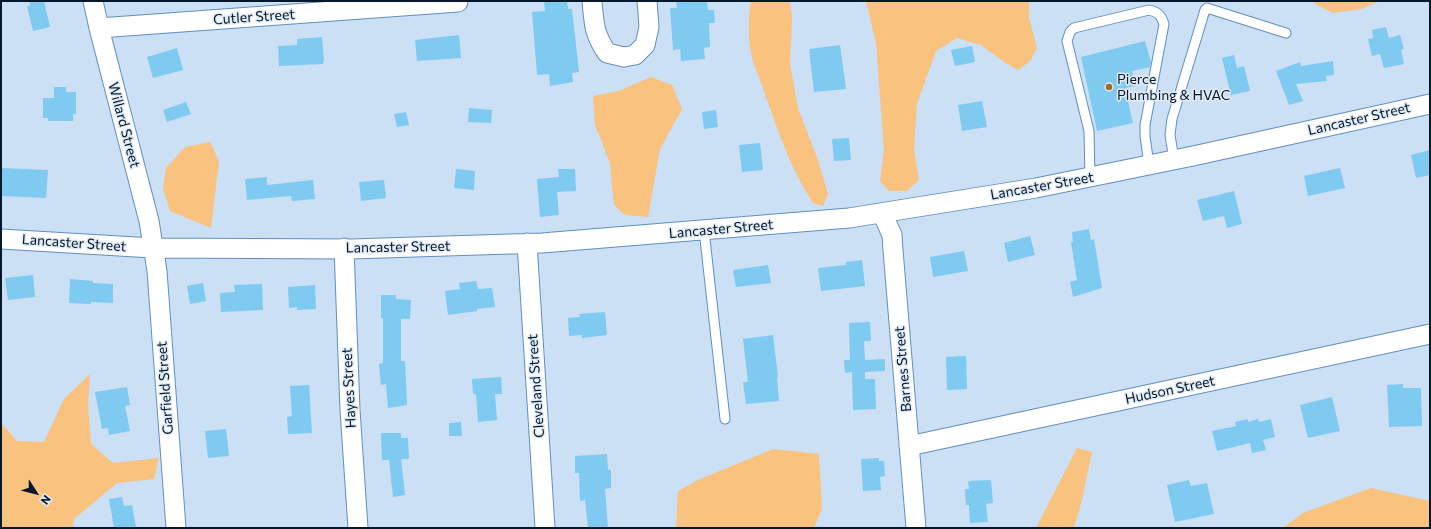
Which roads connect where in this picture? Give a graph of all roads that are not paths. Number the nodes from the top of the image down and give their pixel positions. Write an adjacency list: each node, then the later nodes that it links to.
1 (93, 1): 5 (street, Willard Street)
2 (592, 1): 3 (street)
3 (648, 1)
4 (458, 2): 5 (street, Cutler Street)
5 (99, 28): 15 (street, Willard Street)
6 (1286, 33): 8 (lane)
7 (1430, 104): 8 (street, Lancaster Street)
8 (1174, 160): 9 (street, Lancaster Street)
9 (1149, 165): 10 (street, Lancaster Street); 10 (lane)
10 (1090, 177): 11 (street, Lancaster Street)
11 (882, 213): 12 (street, Lancaster Street); 19 (street, Barnes Street)
12 (704, 230): 14 (street, Lancaster Street); 18 (lane)
13 (1, 239): 15 (street, Lancaster Street)
14 (527, 243): 16 (street, Lancaster Street); 22 (street, Cleveland Street)
15 (153, 248): 16 (street, Lancaster Street); 20 (street, Garfield Street)
16 (344, 248): 21 (street, Hayes Street)
17 (1430, 334): 19 (street, Hudson Street)
18 (725, 419)
19 (909, 446): 23 (street, Barnes Street)
20 (176, 528)
21 (358, 528)
22 (545, 528)
23 (916, 528)

